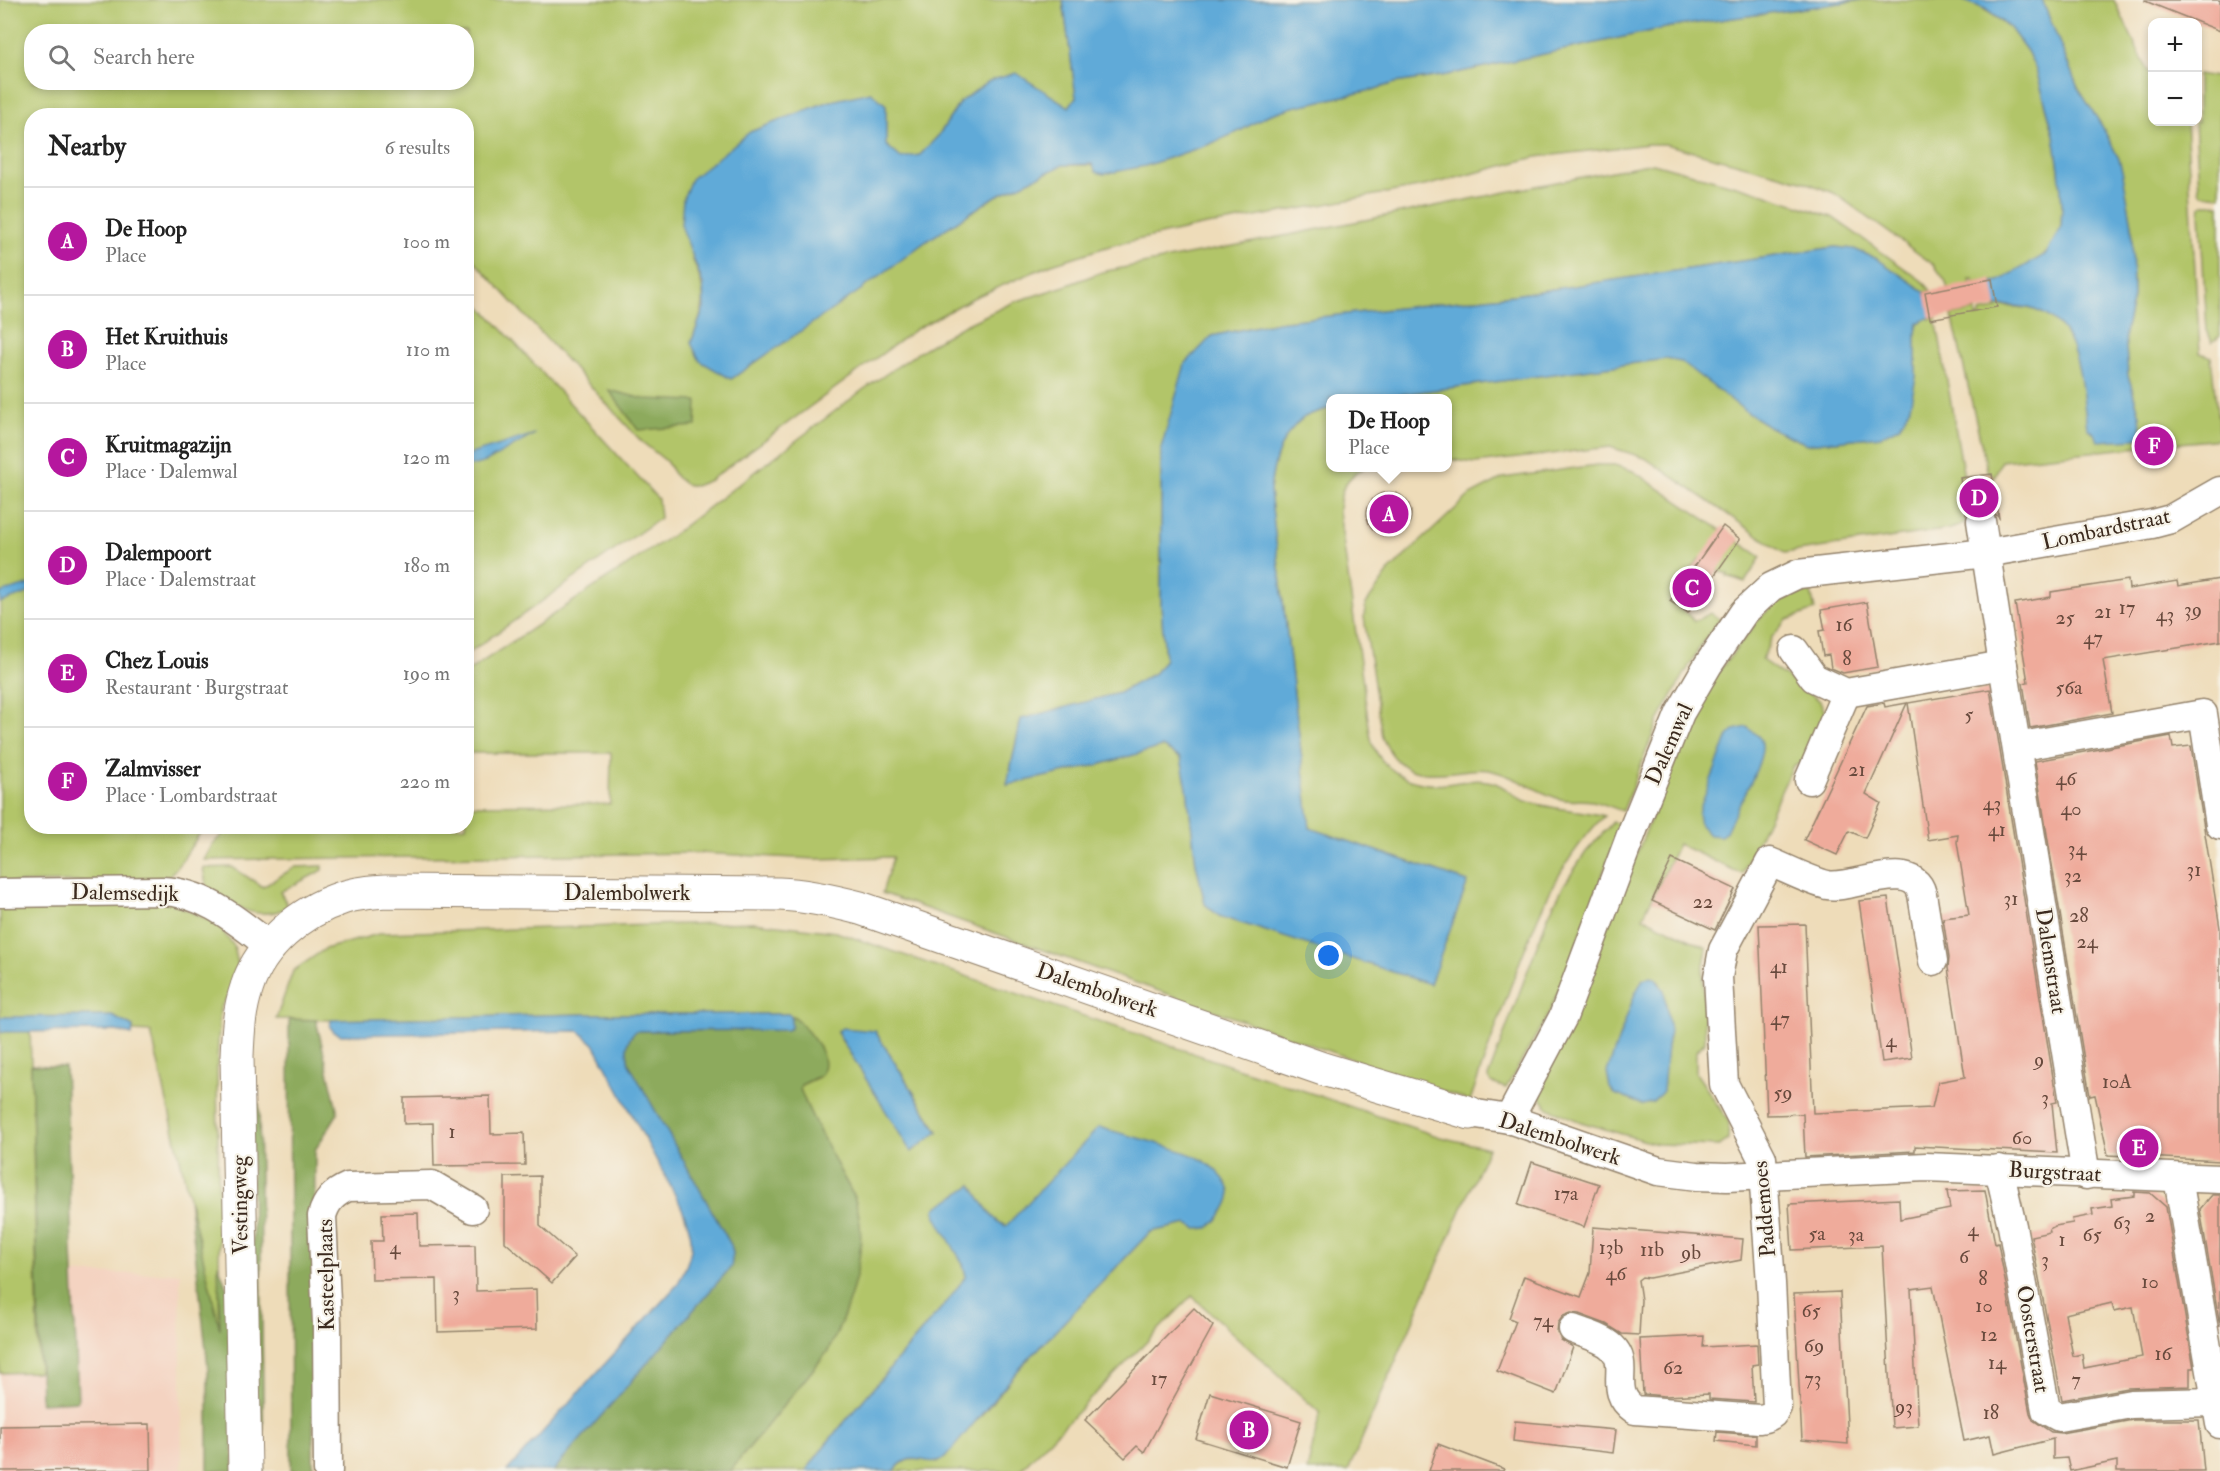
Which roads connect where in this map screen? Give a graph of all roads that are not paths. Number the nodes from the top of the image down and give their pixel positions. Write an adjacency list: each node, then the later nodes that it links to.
1 (2220, 491): 3 (street, Lombardstraat)
2 (1981, 521): 3 (street, Dalemstraat)
3 (1986, 553): 5 (street, Dalemstraat); 14 (street, Dalemwal)
4 (1794, 650): 6 (street)
5 (2003, 665): 6 (street); 7 (street, Dalemstraat)
6 (1846, 693): 8 (street)
7 (2016, 747): 9 (street); 18 (street, Dalemstraat)
8 (1809, 780)
9 (2220, 825)
10 (0, 893): 11 (street, Dalemsedijk)
11 (271, 947): 13 (street, Dalembolwerk); 24 (street, Vestingweg)
12 (1933, 961): 17 (street, Paddemoes)
13 (1470, 1113): 14 (street, Dalembolwerk)
14 (1509, 1119): 17 (street, Dalembolwerk)
15 (1926, 1167): 16 (street, Burgstraat); 17 (street, Dalembolwerk)
16 (1999, 1169): 18 (street, Burgstraat); 23 (street, Oosterstraat)
17 (1764, 1175): 22 (street, Paddemoes)
18 (2086, 1175): 19 (street, Burgstraat)
19 (2178, 1178): 20 (street, Burgstraat); 23 (street)
20 (2220, 1179)
21 (473, 1209): 25 (street, Kasteelplaats)
22 (1573, 1329)
23 (2218, 1413)
24 (245, 1471)
25 (328, 1471)

